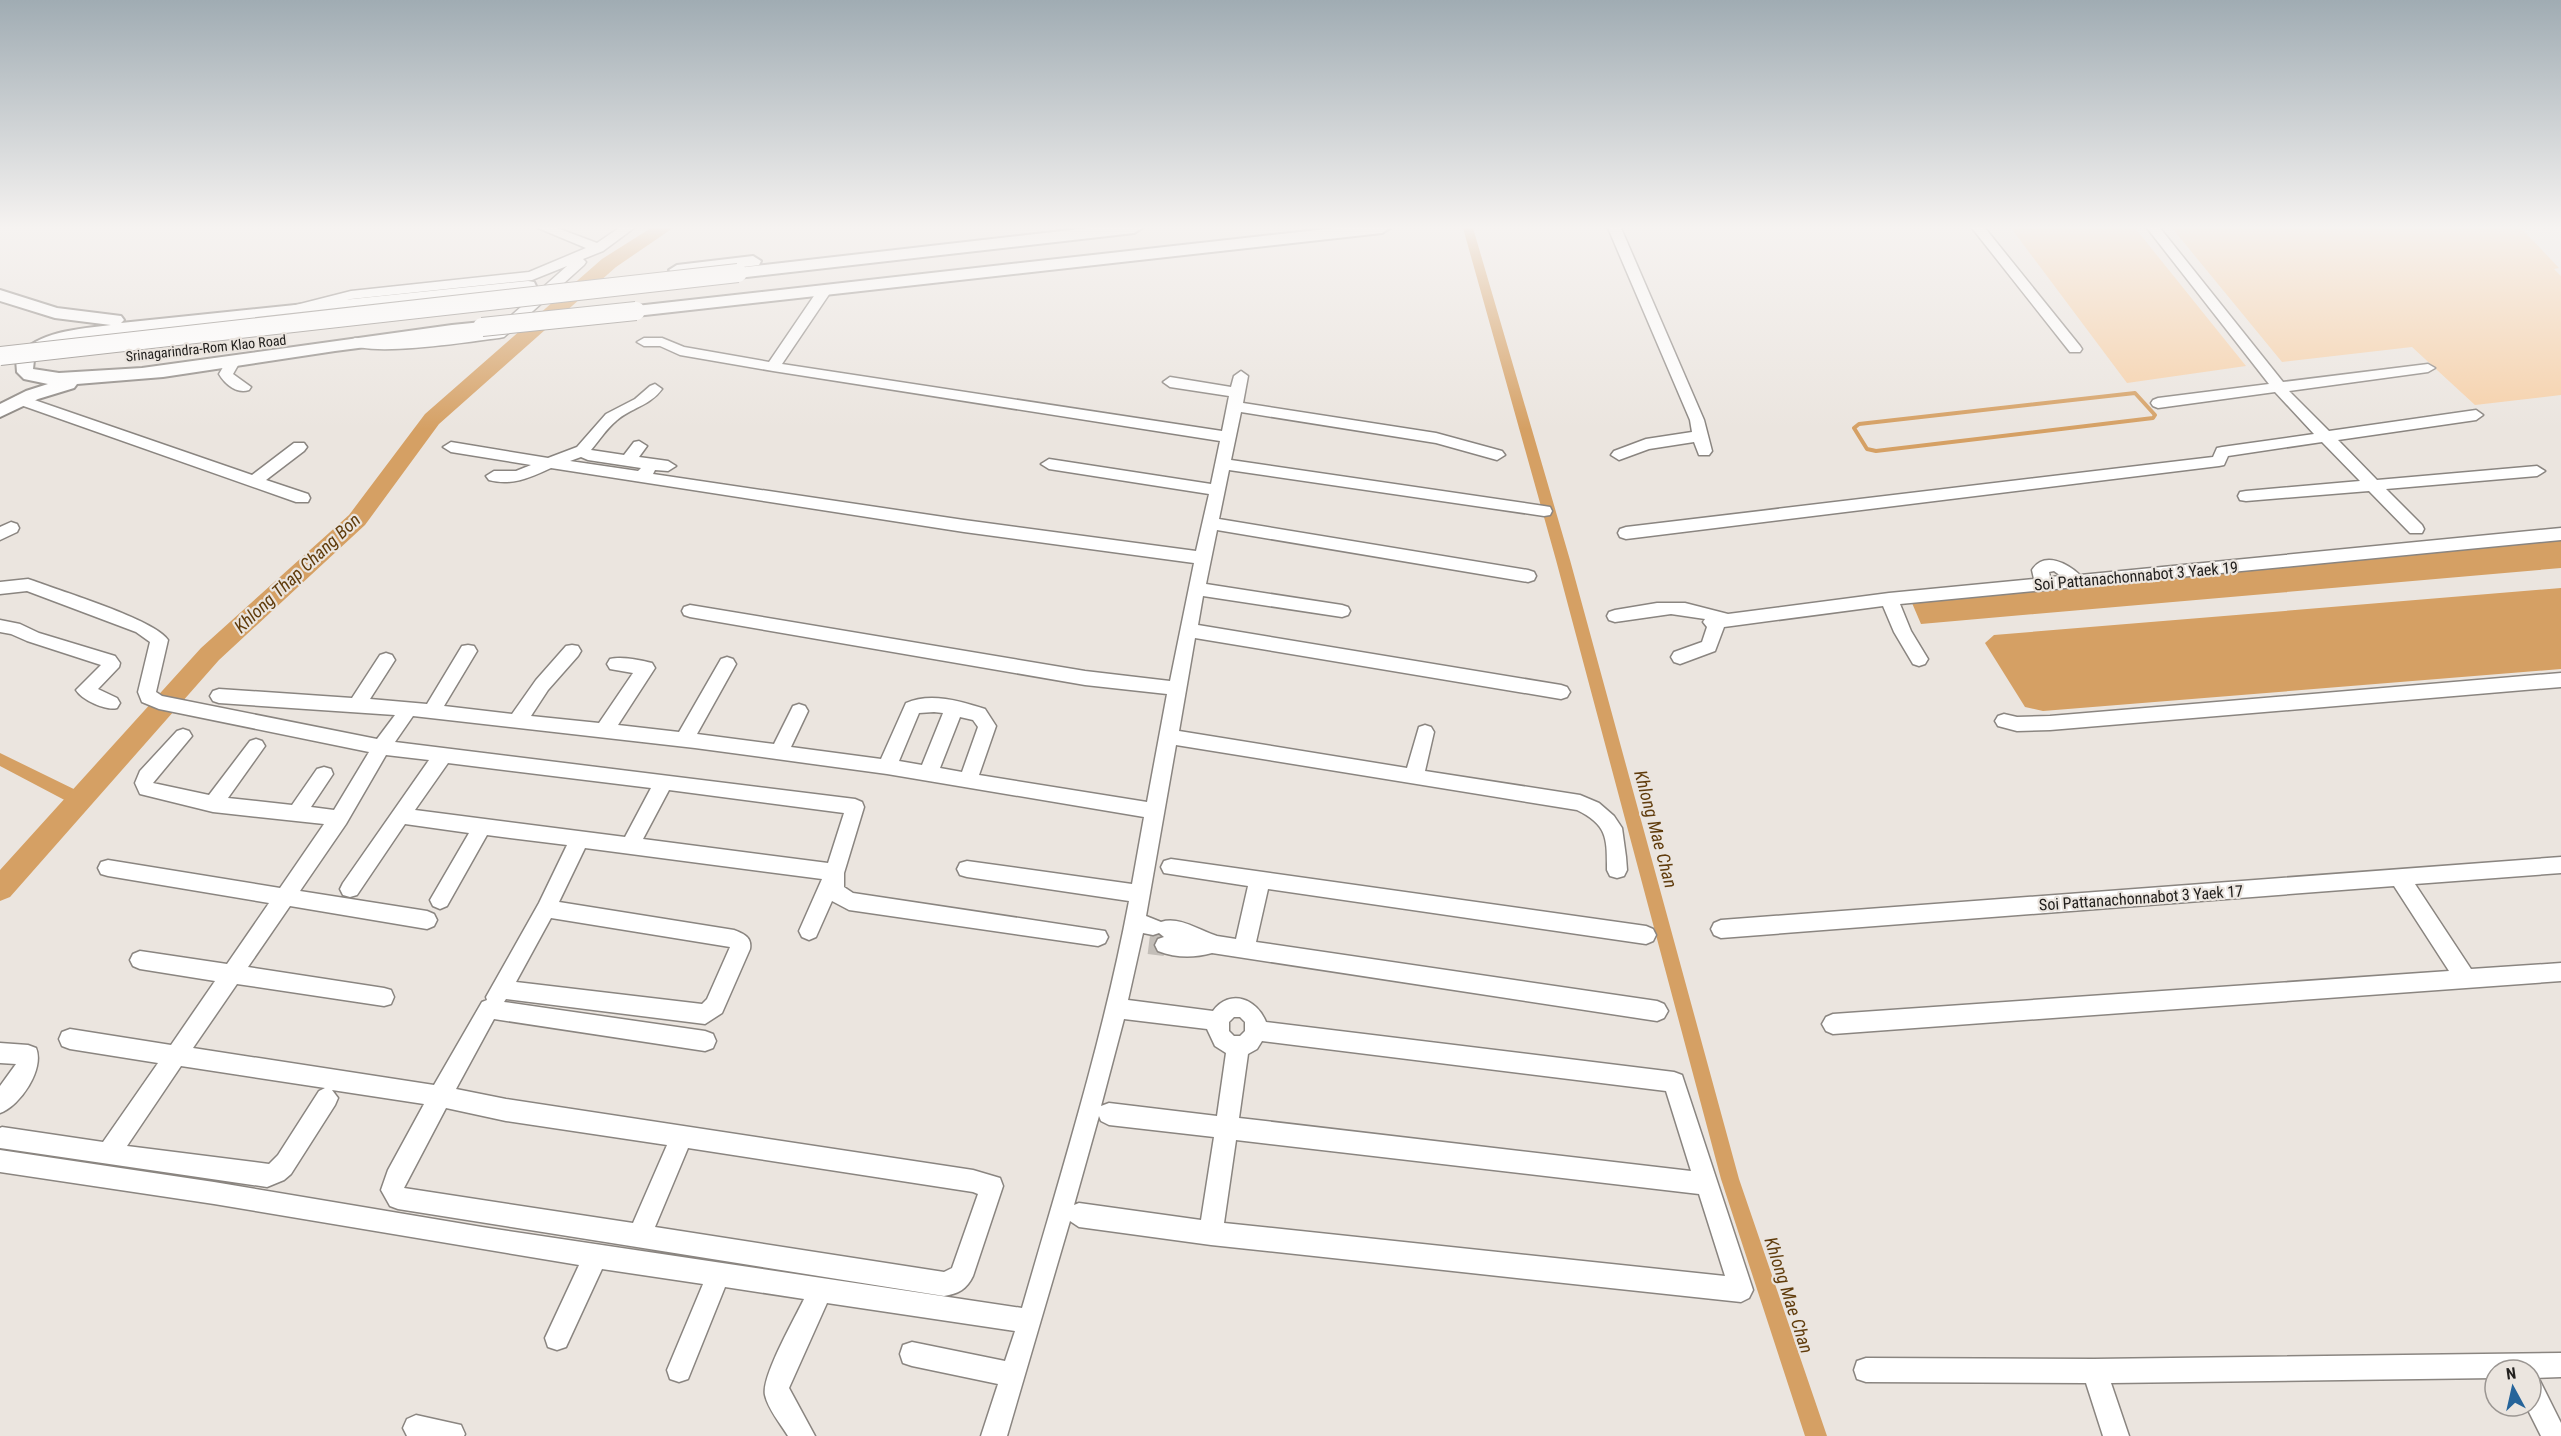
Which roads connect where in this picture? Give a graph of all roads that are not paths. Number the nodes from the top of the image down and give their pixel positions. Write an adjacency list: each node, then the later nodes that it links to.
1 (0, 295): 13 (main road)
2 (388, 295): 12 (street)
3 (412, 295): 12 (main road)
4 (543, 295): 14 (street)
5 (592, 295): 17 (main road, Srinagarindra-Rom Klao Road, bridge)
6 (616, 295): 21 (main road, Srinagarindra-Rom Klao Road)
7 (780, 295): 14 (main road, bridge)
8 (822, 295): 19 (street)
9 (1643, 295): 37 (street)
10 (2032, 295): 16 (street)
11 (2206, 295): 25 (street)
12 (348, 300): 13 (main road)
13 (215, 317): 22 (main road)
14 (354, 342): 18 (main road)
15 (644, 342): 19 (street)
16 (2075, 349)
17 (0, 356)
18 (234, 360): 22 (main road); 24 (street)
19 (773, 367): 39 (street)
20 (2428, 368): 25 (street)
21 (0, 371)
22 (99, 378): 27 (main road)
23 (1170, 382): 28 (street)
24 (244, 387)
25 (2278, 387): 30 (street); 38 (street)
26 (655, 389): 48 (street)
27 (44, 391): 29 (main road); 31 (main road)
28 (1238, 392): 35 (street); 39 (street)
29 (20, 400): 32 (main road); 55 (street)
30 (2158, 403)
31 (0, 405)
32 (0, 411)
33 (1313, 412): 35 (street)
34 (2476, 415): 38 (street)
35 (1329, 418): 36 (street); 45 (street)
36 (1425, 430)
37 (1701, 435): 43 (street); 46 (street)
38 (2325, 436): 56 (street); 63 (street)
39 (1229, 437): 50 (street)
40 (639, 446): 47 (street)
41 (299, 447): 55 (street)
42 (451, 447): 48 (street)
43 (1704, 451)
44 (588, 455): 47 (street)
45 (1497, 455)
46 (1619, 455)
47 (628, 460): 52 (street)
48 (549, 463): 52 (street); 54 (street)
49 (1049, 464): 57 (street)
50 (1223, 464): 57 (street); 60 (street)
51 (668, 466): 52 (street)
52 (646, 471): 65 (street)
53 (2537, 471): 56 (street)
54 (494, 476)
55 (253, 482): 59 (street)
56 (2372, 484): 58 (street); 62 (street)
57 (1217, 490): 61 (street)
58 (2246, 496)
59 (302, 498)
60 (1544, 511)
61 (1210, 523): 65 (street); 66 (street)
62 (2416, 529)
63 (1626, 533)
64 (2561, 534): 69 (street, Soi Pattanachonnabot 3 Yaek 19)
65 (1202, 558): 68 (street)
66 (1528, 576)
67 (0, 588): 101 (street)
68 (1196, 589): 71 (street); 75 (street)
69 (1889, 599): 73 (street, Soi Pattanachonnabot 3 Yaek 19); 79 (street)
70 (690, 611): 84 (street)
71 (1342, 611)
72 (1615, 615): 73 (street)
73 (1718, 621): 78 (street)
74 (0, 626): 87 (street)
75 (1188, 630): 84 (street); 85 (street)
76 (468, 651): 91 (street)
77 (572, 651): 93 (street)
78 (1680, 657)
79 (1919, 659)
80 (386, 660): 88 (street)
81 (616, 664): 95 (street)
82 (727, 664): 99 (street)
83 (2561, 680): 94 (street)
84 (1178, 689): 98 (street)
85 (1561, 692)
86 (219, 696): 88 (street)
87 (111, 703)
88 (357, 705): 89 (street)
89 (409, 709): 91 (street); 101 (street)
90 (954, 709): 104 (street); 106 (street); 108 (street)
91 (432, 711): 93 (street)
92 (799, 711): 102 (street)
93 (517, 721): 95 (street)
94 (2004, 721)
95 (604, 731): 99 (street)
96 (1425, 732): 107 (street)
97 (183, 736): 110 (street)
98 (1170, 736): 107 (street); 111 (street)
99 (684, 740): 102 (street)
100 (256, 746): 110 (street)
101 (381, 747): 103 (street); 114 (street)
102 (779, 753): 104 (street)
103 (442, 756): 109 (street); 113 (street)
104 (887, 767): 106 (street)
105 (324, 774): 112 (street)
106 (928, 774): 108 (street)
107 (1414, 776): 122 (street)
108 (968, 780): 111 (street)
109 (664, 782): 117 (street); 123 (street)
110 (213, 804): 112 (street)
111 (1156, 811): 127 (street)
112 (297, 813): 114 (street)
113 (401, 816): 115 (street); 126 (street)
114 (339, 818): 128 (street)
115 (482, 827): 116 (street); 129 (street)
116 (579, 840): 117 (street); 130 (street)
117 (629, 847): 123 (street)
118 (2561, 866): 124 (street, Soi Pattanachonnabot 3 Yaek 17)
119 (1171, 867): 125 (street)
120 (108, 868): 128 (street)
121 (967, 869): 127 (street)
122 (1617, 870)
123 (835, 872): 133 (street); 136 (street)
124 (2400, 878): 132 (street, Soi Pattanachonnabot 3 Yaek 17); 141 (street)
125 (1260, 879): 135 (street); 137 (street)
126 (350, 889)
127 (1140, 894): 134 (street)
128 (286, 896): 131 (street); 140 (street)
129 (440, 900)
130 (546, 909): 142 (street); 142 (street)
131 (427, 920)
132 (1721, 929)
133 (809, 931)
134 (1150, 934): 137 (street); 144 (street)
135 (1646, 934)
136 (1098, 937)
137 (1244, 949): 146 (street)
138 (140, 960): 140 (street)
139 (2561, 972): 141 (street)
140 (230, 974): 143 (street); 154 (street)
141 (2465, 978): 148 (street)
142 (500, 988): 145 (street)
143 (384, 997)
144 (1116, 1008): 147 (street); 170 (street)
145 (489, 1009): 151 (street); 155 (street)
146 (1657, 1011)
147 (1218, 1021): 149 (street); 152 (street)
148 (1833, 1024)
149 (1257, 1031): 152 (street); 163 (street)
150 (70, 1039): 154 (street)
151 (705, 1041)
152 (1238, 1046): 159 (street)
153 (0, 1053): 157 (street)
154 (176, 1054): 155 (street); 162 (street)
155 (440, 1096): 160 (street); 166 (street)
156 (327, 1098): 162 (street)
157 (0, 1103)
158 (1109, 1114): 159 (street)
159 (1226, 1126): 163 (street); 165 (street)
160 (682, 1136): 166 (street); 166 (street)
161 (1, 1150): 162 (street); 167 (street)
162 (108, 1154)
163 (1707, 1184): 165 (street)
164 (1079, 1215): 165 (street)
165 (1211, 1233)
166 (639, 1236)
167 (596, 1256): 168 (street); 171 (street)
168 (719, 1274): 169 (street); 177 (street)
169 (821, 1290): 170 (street); 183 (street)
170 (1030, 1321): 179 (street)
171 (557, 1338)
172 (912, 1354): 179 (street)
173 (2561, 1365): 174 (street)
174 (2543, 1366)
175 (2483, 1368): 178 (street)
176 (1866, 1370): 178 (street)
177 (679, 1371)
178 (2094, 1371): 185 (street)
179 (1014, 1375): 184 (street)
180 (2543, 1414): 186 (street)
181 (416, 1428): 182 (street)
182 (451, 1436)
183 (802, 1436)
184 (994, 1436)
185 (2116, 1436)
186 (2554, 1436)

